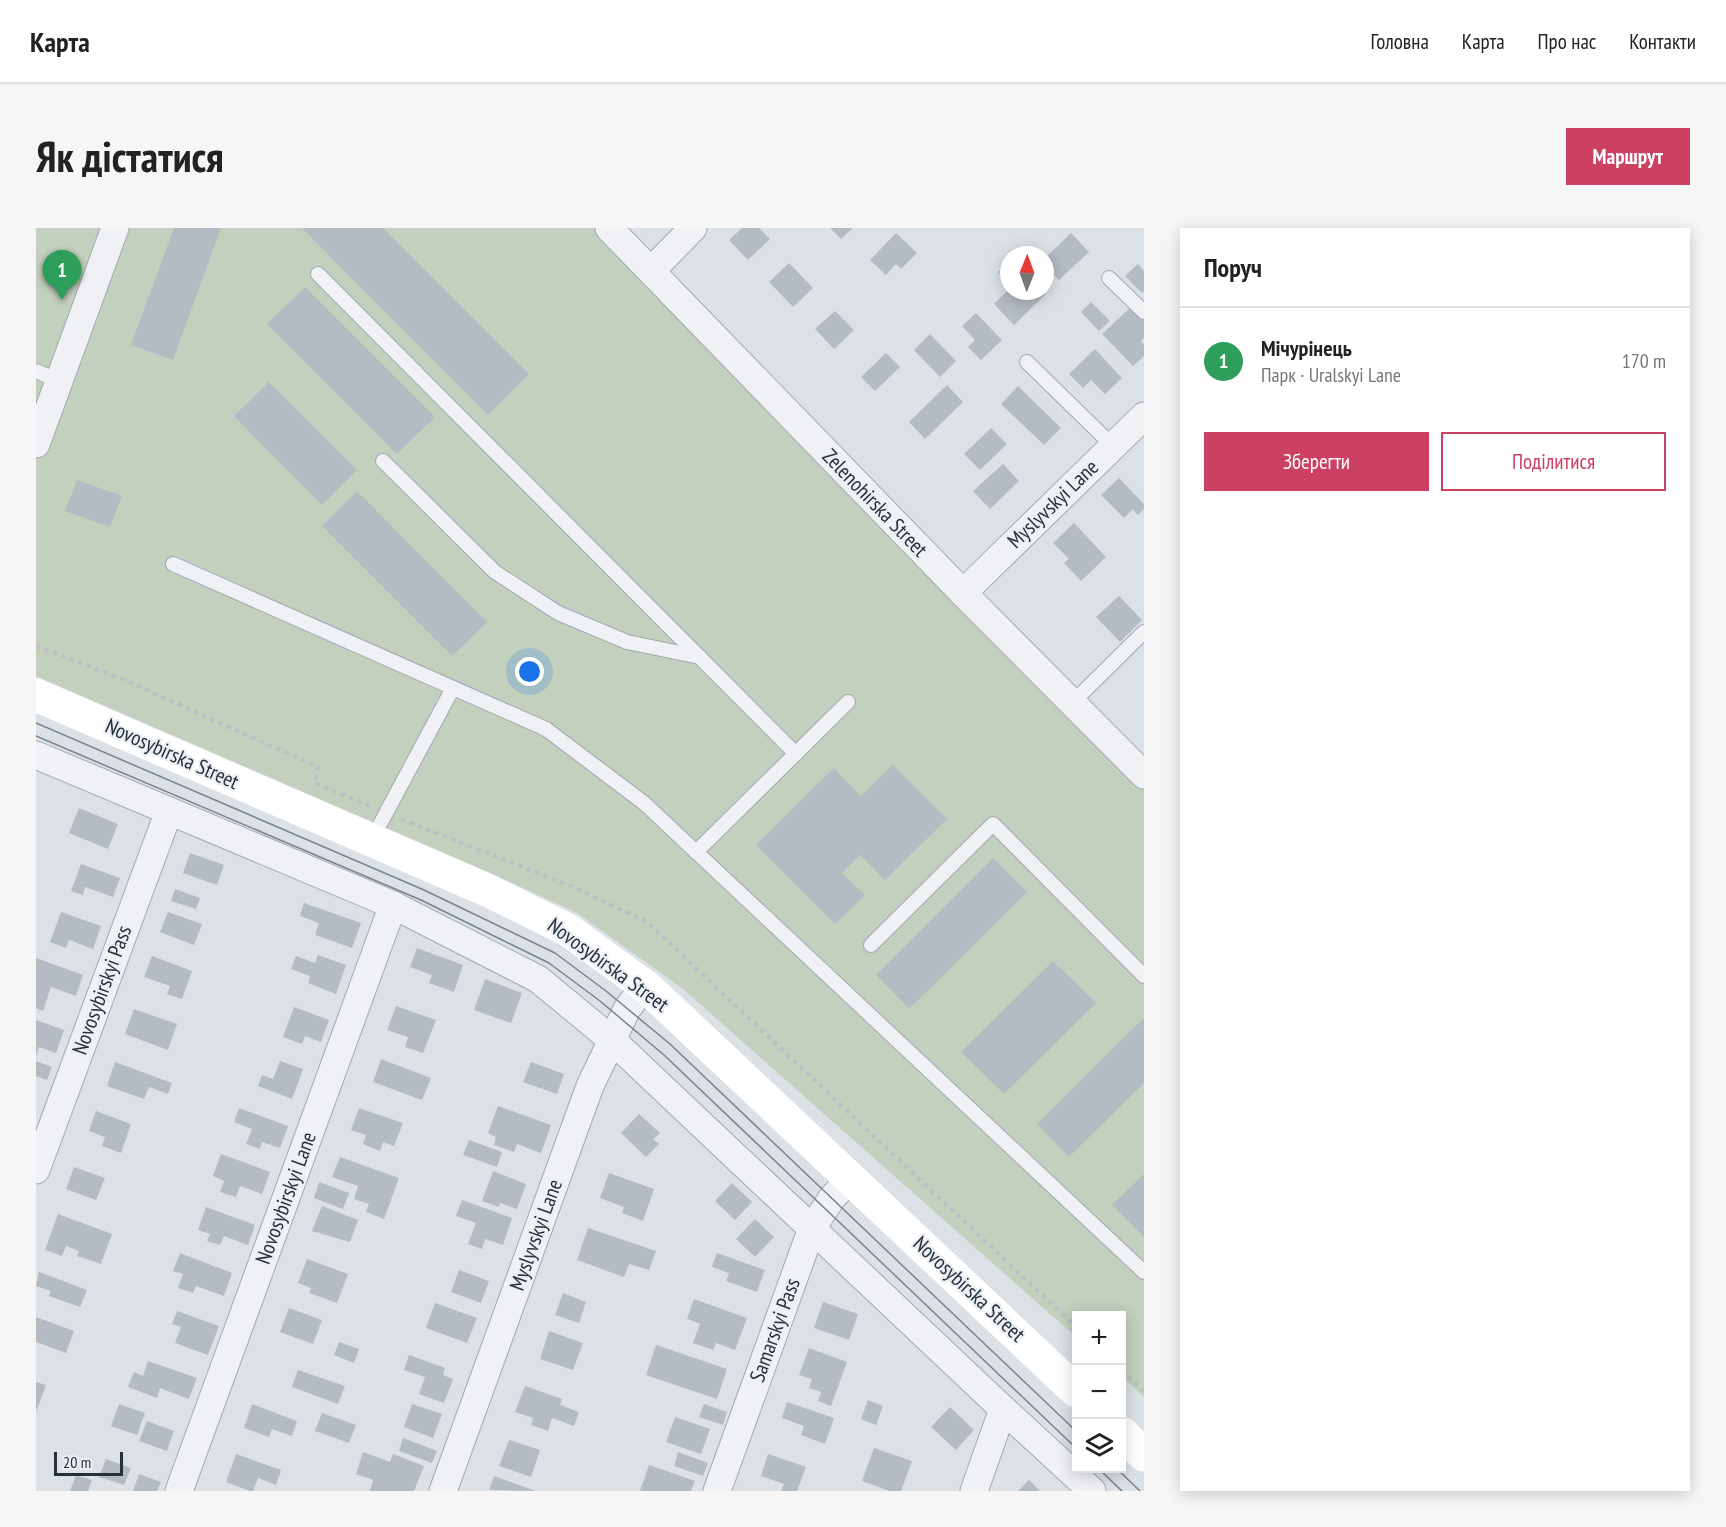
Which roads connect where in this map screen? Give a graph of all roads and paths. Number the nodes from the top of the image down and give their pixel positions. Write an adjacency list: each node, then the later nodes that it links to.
1 (115, 228): 9 (street)
2 (609, 228): 4 (street, Zelenohirska Street)
3 (693, 228): 4 (street)
4 (651, 271): 15 (street, Zelenohirska Street)
5 (318, 274): 17 (lane)
6 (1109, 278): 7 (lane)
7 (1144, 312)
8 (1027, 362): 12 (lane)
9 (47, 376): 11 (street)
10 (1144, 416): 12 (street, Myslyvskyi Lane)
11 (36, 444)
12 (1113, 446): 15 (street, Myslyvskyi Lane)
13 (383, 461): 17 (lane)
14 (173, 564): 18 (lane)
15 (963, 593): 21 (street, Zelenohirska Street)
16 (1144, 632): 21 (lane)
17 (700, 657): 22 (lane)
18 (453, 688): 26 (lane); 27 (lane)
19 (36, 695): 26 (main road, Novosybirska Street)
20 (848, 702): 22 (lane)
21 (1072, 703): 24 (street, Zelenohirska Street)
22 (795, 754): 27 (lane)
23 (36, 755): 25 (street)
24 (1144, 774)
25 (169, 811): 28 (street); 33 (street, Novosybirskyi Pass)
26 (371, 841): 31 (main road, Novosybirska Street)
27 (696, 852): 36 (lane)
28 (393, 905): 32 (street); 43 (street, Novosybirskyi Lane)
29 (871, 945): 30 (lane)
30 (1144, 976)
31 (645, 986): 32 (street, Myslyvskyi Lane); 34 (main road, Novosybirska Street)
32 (612, 1040): 35 (street); 44 (street, Myslyvskyi Lane)
33 (36, 1170)
34 (851, 1178): 35 (street, Samarskyi Pass); 38 (main road, Novosybirska Street)
35 (812, 1228): 40 (street); 45 (street, Samarskyi Pass)
36 (1144, 1272)
37 (1126, 1374): 39 (path)
38 (1072, 1386)
39 (1144, 1391)
40 (1003, 1408): 46 (street); 47 (street)
41 (1126, 1437): 42 (main road)
42 (1144, 1455)
43 (179, 1491)
44 (443, 1491)
45 (717, 1491)
46 (974, 1491)
47 (1092, 1491)

